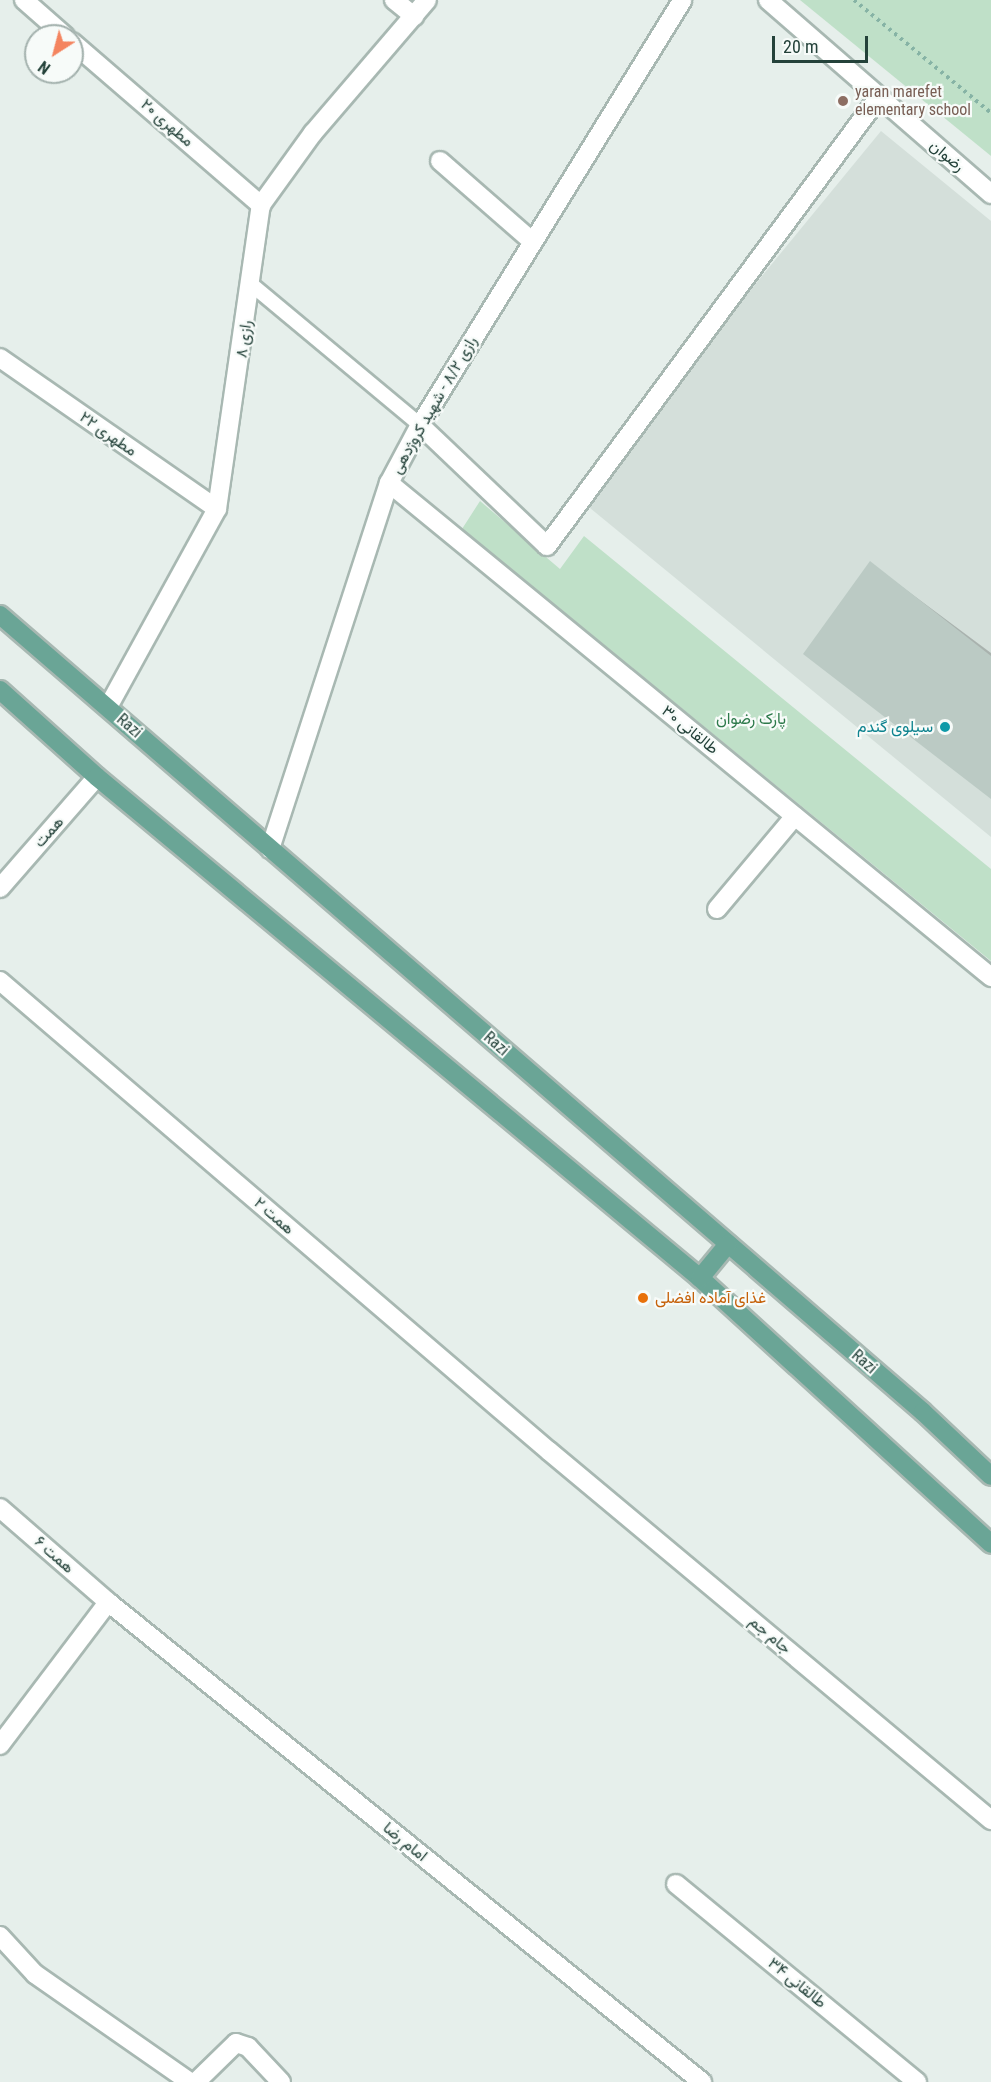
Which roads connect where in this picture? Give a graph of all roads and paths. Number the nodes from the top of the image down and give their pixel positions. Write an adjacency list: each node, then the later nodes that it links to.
1 (24, 0): 8 (street)
2 (394, 0): 7 (street)
3 (427, 0): 7 (street, رازی ۸)
4 (682, 0): 15 (street, رازی ۸/۲ - شهید کروژدهی)
5 (768, 0): 10 (street, رضوان)
6 (854, 0): 11 (path)
7 (414, 16): 14 (street, رازی ۸)
8 (51, 24)
9 (84, 52): 14 (street, مطهری ۲۰)
10 (878, 98): 13 (street, رضوان); 18 (street)
11 (991, 113)
12 (440, 161): 15 (street)
13 (991, 194)
14 (261, 205): 16 (street, رازی ۸)
15 (533, 242): 18 (street, رازی ۸/۲ - شهید کروژدهی)
16 (251, 284): 18 (lane); 20 (street, رازی ۸)
17 (0, 358): 20 (street, مطهری ۲۲)
18 (420, 425): 19 (street, رازی ۸/۲ - شهید کروژدهی)
19 (389, 483): 27 (street, طالقانی ۳۰); 28 (street, رازی ۸/۲ - شهید کروژدهی)
20 (217, 509): 25 (street, رازی ۸)
21 (0, 615): 25 (main road, Razi)
22 (0, 690): 23 (main road)
23 (20, 706): 24 (street); 26 (main road)
24 (0, 707)
25 (108, 707): 28 (main road, Razi)
26 (98, 777): 29 (street, همت); 34 (main road)
27 (795, 816): 30 (street); 31 (street, طالقانی ۳۰)
28 (270, 849): 33 (main road, Razi)
29 (0, 888)
30 (717, 909)
31 (991, 977)
32 (0, 981): 35 (street, همت ۲)
33 (728, 1244): 34 (main road); 36 (main road, Razi)
34 (700, 1278): 38 (main road)
35 (549, 1450): 41 (street, جام جم)
36 (991, 1476)
37 (0, 1508): 39 (street, همت ۶)
38 (991, 1544)
39 (108, 1602): 40 (street); 47 (street, امام رضا)
40 (0, 1745)
41 (991, 1820)
42 (676, 1884): 48 (street, طالقانی ۳۴)
43 (0, 1936): 44 (street)
44 (190, 2082)
45 (195, 2082): 46 (street)
46 (281, 2082)
47 (702, 2082)
48 (917, 2082)

